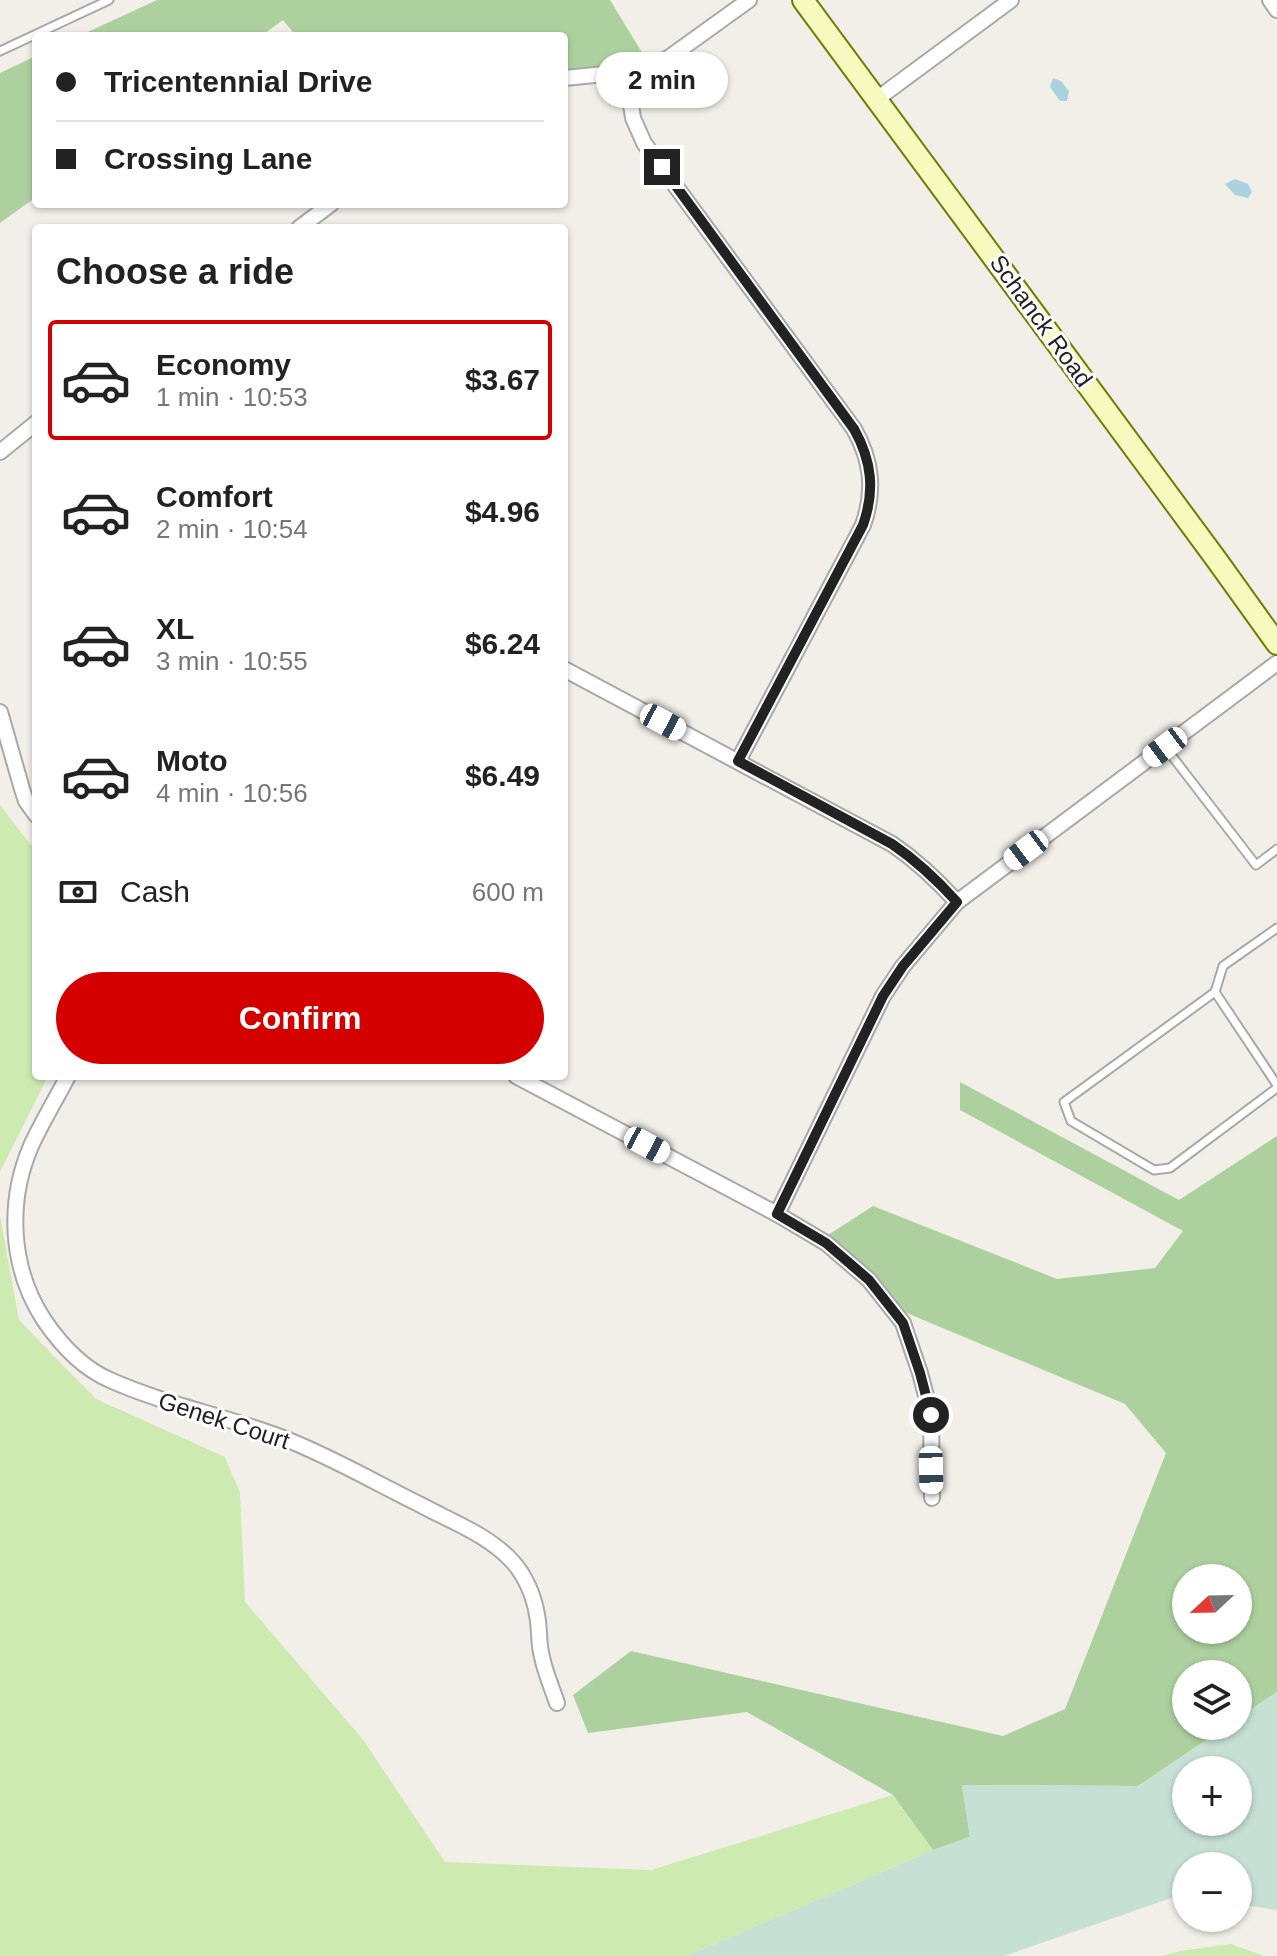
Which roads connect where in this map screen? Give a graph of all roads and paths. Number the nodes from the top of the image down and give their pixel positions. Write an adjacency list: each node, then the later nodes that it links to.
1 (109, 0): 7 (lane)
2 (749, 0): 10 (street)
3 (803, 0): 12 (street, Schanck Road)
4 (1011, 0): 12 (street)
5 (1270, 0): 6 (street)
6 (1277, 10)
7 (41, 32)
8 (32, 36): 9 (lane)
9 (0, 51)
10 (626, 72): 11 (street); 22 (street)
11 (568, 78)
12 (877, 99): 17 (street, Schanck Road)
13 (326, 208): 14 (street)
14 (304, 224)
15 (32, 426): 16 (street)
16 (0, 452)
17 (1277, 644)
18 (1277, 663): 21 (street)
19 (568, 671): 22 (street)
20 (0, 712): 23 (street)
21 (1165, 747): 24 (lane); 25 (street)
22 (738, 761): 25 (street)
23 (32, 809)
24 (1277, 849)
25 (957, 902): 31 (street)
26 (1277, 928): 27 (lane)
27 (1215, 992): 30 (lane); 30 (lane)
28 (66, 1080): 33 (street, Genek Court)
29 (524, 1080): 31 (street)
30 (1277, 1086)
31 (777, 1214): 32 (street)
32 (932, 1498)
33 (557, 1703)

